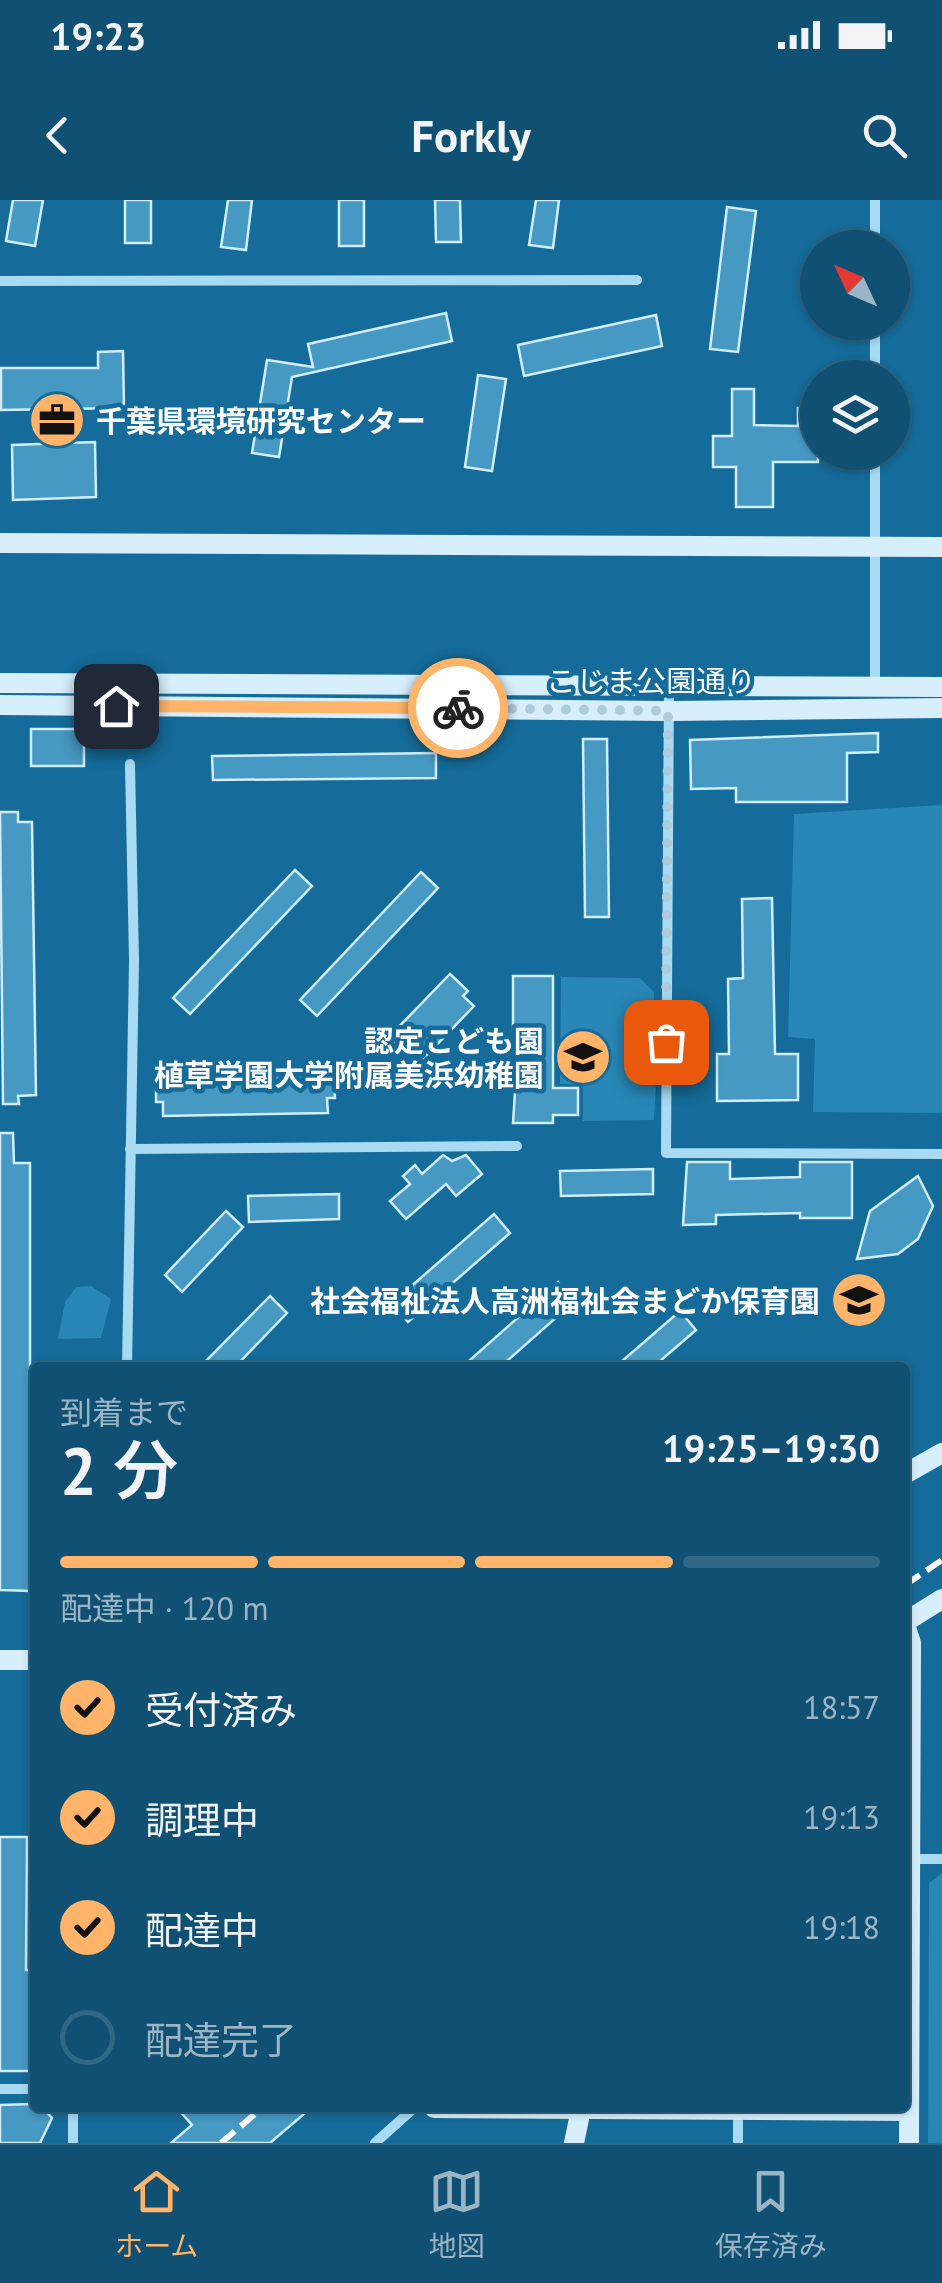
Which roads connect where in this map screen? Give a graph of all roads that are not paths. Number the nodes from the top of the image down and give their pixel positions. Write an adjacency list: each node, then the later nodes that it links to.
1 (875, 200): 2 (street)
2 (875, 230)
3 (637, 280): 4 (street)
4 (0, 282)
5 (875, 470): 7 (street)
6 (0, 543): 7 (street)
7 (875, 546): 8 (street); 11 (street)
8 (942, 547)
9 (0, 683): 10 (street, こじま公園通り)
10 (669, 685): 11 (street, こじま公園通り); 15 (street)
11 (875, 687): 12 (street, こじま公園通り)
12 (942, 687)
13 (0, 705): 15 (street, こじま公園通り)
14 (942, 708): 15 (street, こじま公園通り)
15 (668, 711): 19 (street)
16 (130, 764): 18 (street)
17 (517, 1146): 18 (street)
18 (130, 1149): 20 (street)
19 (942, 1154)
20 (126, 1362)
21 (942, 1453): 22 (street)
22 (910, 1471)
23 (942, 1598): 24 (street)
24 (910, 1620)
25 (910, 1640): 28 (street)
26 (0, 1660): 27 (street)
27 (30, 1660)
28 (911, 1859): 29 (street); 30 (street)
29 (942, 1859)
30 (910, 1874)
31 (0, 2089): 32 (street)
32 (30, 2089)
33 (73, 2112): 38 (street)
34 (410, 2112): 39 (street)
35 (580, 2112): 40 (street)
36 (738, 2112): 41 (street)
37 (908, 2112): 42 (street)
38 (73, 2143)
39 (375, 2143)
40 (574, 2143)
41 (738, 2143)
42 (908, 2143)

